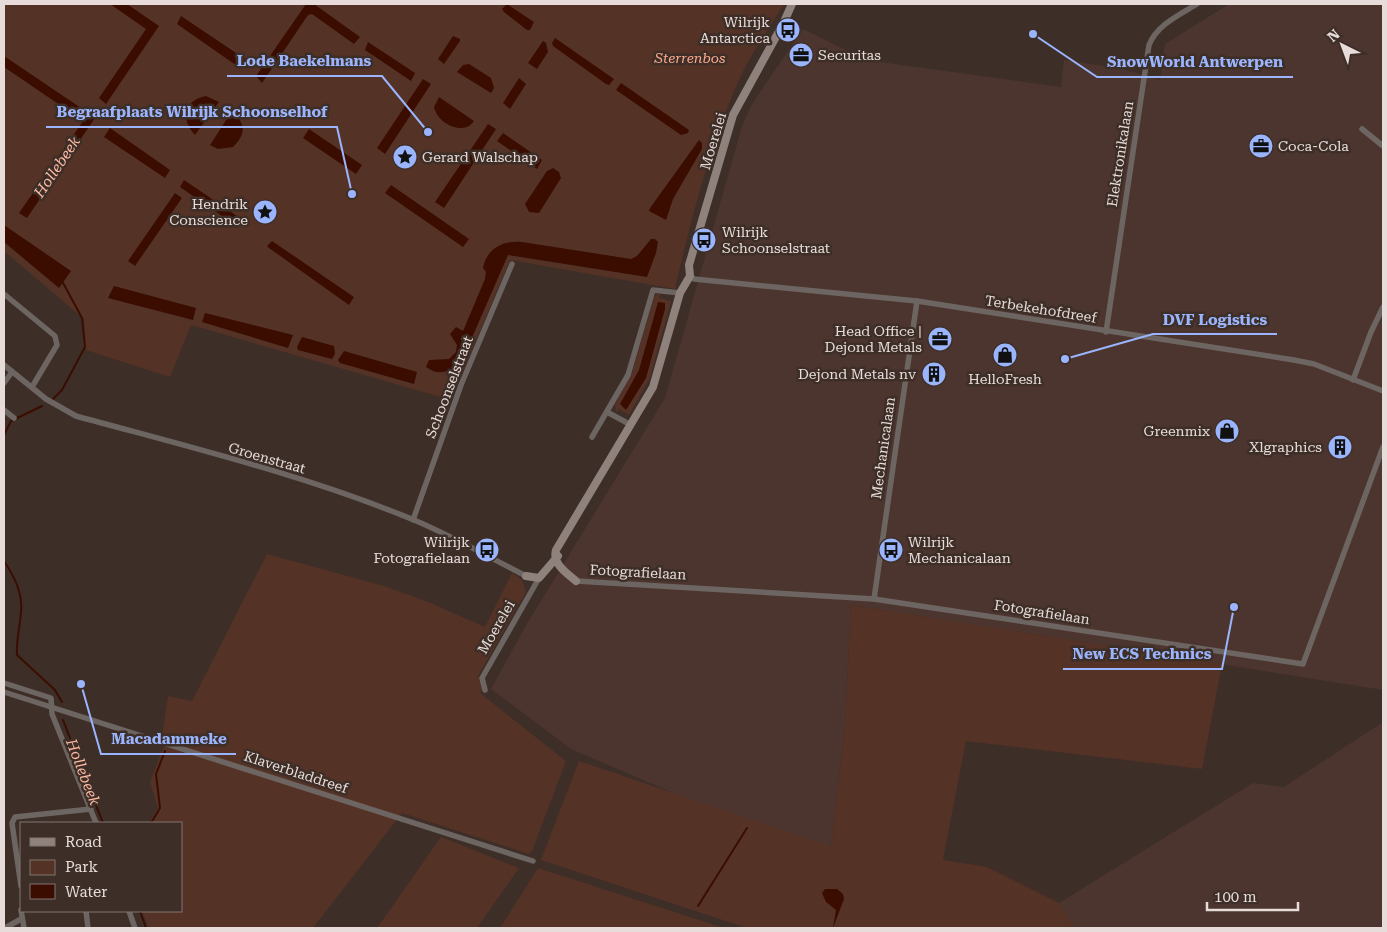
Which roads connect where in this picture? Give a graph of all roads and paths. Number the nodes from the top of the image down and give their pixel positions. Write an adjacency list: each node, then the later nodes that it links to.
1 (792, 4): 6 (street, Moerelei)
2 (1197, 4): 11 (street, Elektronikalaan)
3 (1362, 129): 4 (street)
4 (1383, 146)
5 (512, 264): 24 (street, Schoonselstraat)
6 (690, 276): 7 (street, Moerelei); 9 (street, Terbekehofdreef)
7 (680, 293): 19 (street); 21 (street, Moerelei)
8 (4, 294): 16 (street)
9 (917, 301): 11 (street, Terbekehofdreef); 29 (street, Mechanicalaan)
10 (1383, 307): 14 (street)
11 (1106, 332): 14 (street, Terbekehofdreef)
12 (4, 365): 13 (street, Groenstraat)
13 (12, 372): 15 (street); 16 (street, Groenstraat)
14 (1353, 380): 17 (street, Terbekehofdreef)
15 (4, 383)
16 (32, 388): 24 (street, Groenstraat)
17 (1383, 391)
18 (4, 410): 20 (street)
19 (607, 412): 21 (street); 22 (street)
20 (14, 418)
21 (631, 425): 25 (street, Moerelei)
22 (592, 437)
23 (1383, 447): 29 (street, Fotografielaan)
24 (413, 520): 26 (street, Groenstraat)
25 (556, 559): 27 (street, Moerelei); 28 (street, Fotografielaan)
26 (526, 576): 27 (street)
27 (539, 578): 31 (street, Moerelei)
28 (576, 581): 29 (street, Fotografielaan)
29 (874, 599)
30 (4, 683): 33 (street, Klaverbladdreef)
31 (485, 690)
32 (4, 692): 33 (street, Klaverbladdreef)
33 (52, 707): 34 (street); 36 (street, Klaverbladdreef)
34 (91, 809): 35 (street); 37 (street)
35 (96, 822)
36 (533, 861)
37 (20, 879)
38 (21, 912): 41 (street)
39 (86, 912): 44 (street)
40 (129, 912): 45 (street)
41 (21, 919): 42 (street); 43 (street)
42 (5, 928)
43 (24, 928)
44 (88, 928)
45 (135, 928)

